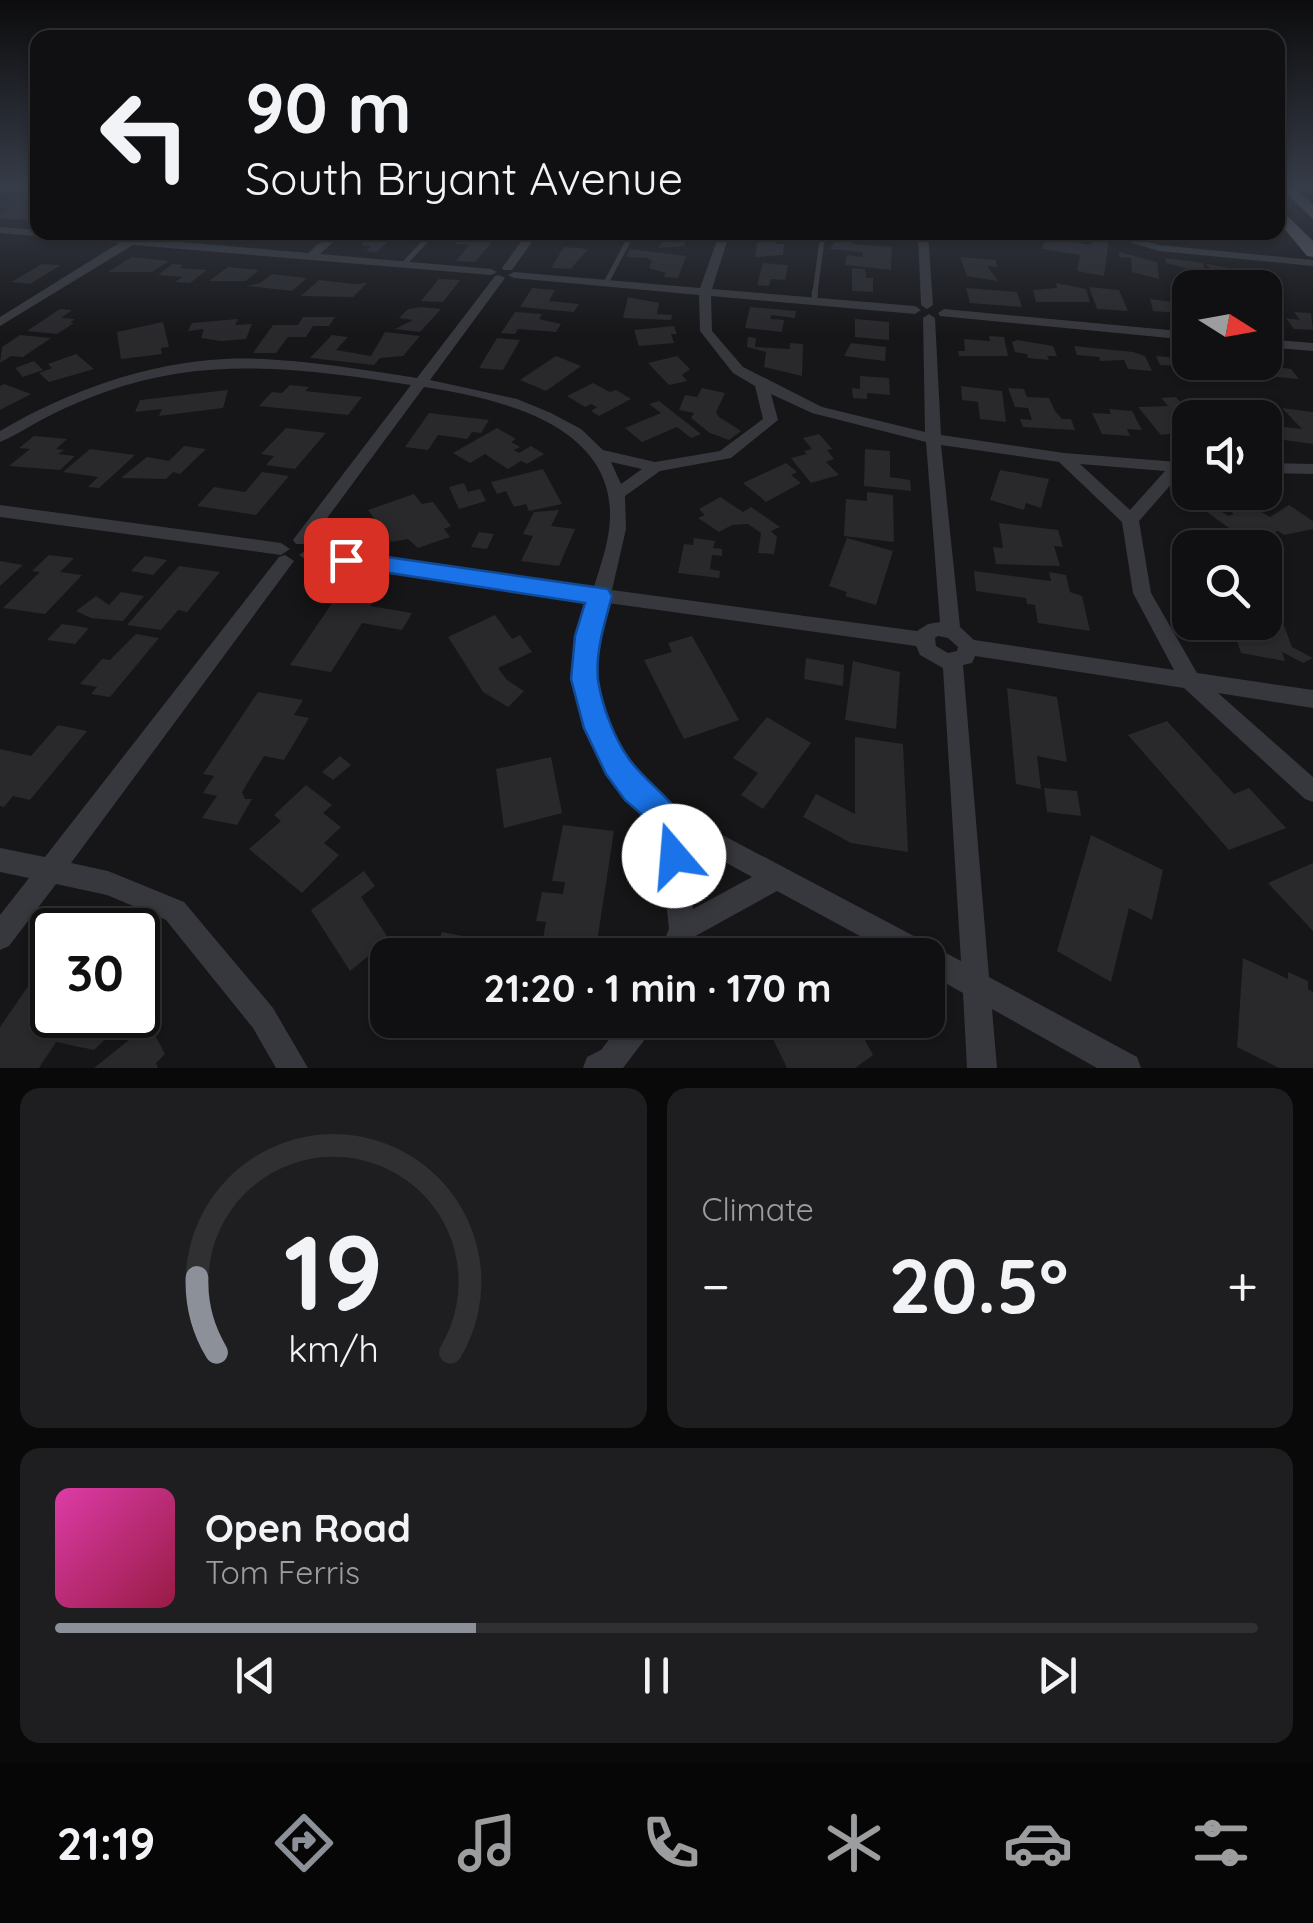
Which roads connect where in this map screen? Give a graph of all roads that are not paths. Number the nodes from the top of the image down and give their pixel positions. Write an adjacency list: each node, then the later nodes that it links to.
1 (118, 240): 10 (street)
2 (330, 240): 11 (street)
3 (426, 240): 13 (lane)
4 (528, 240): 14 (street)
5 (629, 240): 15 (lane)
6 (722, 240): 16 (street)
7 (822, 240): 17 (lane)
8 (924, 240): 18 (street)
9 (1129, 240): 12 (street)
10 (130, 241): 11 (street); 19 (street)
11 (310, 257): 13 (street)
12 (1313, 263)
13 (403, 265): 14 (street)
14 (503, 273): 15 (street); 23 (street)
15 (606, 283): 16 (street)
16 (705, 292): 17 (street); 24 (street)
17 (814, 302): 18 (street)
18 (928, 312): 20 (street); 28 (street)
19 (0, 322)
20 (1172, 334)
21 (1282, 345): 22 (street)
22 (1313, 348)
23 (420, 382): 27 (street); 29 (street); 39 (street)
24 (761, 384): 25 (street); 26 (street)
25 (817, 410): 26 (street); 28 (street)
26 (771, 420): 31 (street)
27 (0, 437)
28 (934, 439): 30 (street); 42 (street)
29 (598, 454): 31 (street); 36 (street)
30 (1064, 458): 32 (street); 38 (street)
31 (654, 468): 36 (street)
32 (1172, 468)
33 (1282, 468): 34 (street)
34 (1313, 469)
35 (1172, 480): 38 (street)
36 (617, 494): 41 (street)
37 (0, 511): 40 (street)
38 (1130, 520): 45 (street)
39 (306, 547): 40 (street); 41 (street)
40 (283, 555): 50 (street)
41 (600, 596): 43 (street); 48 (street)
42 (951, 630): 43 (street); 44 (street)
43 (923, 639): 44 (street)
44 (961, 654): 45 (street); 57 (street)
45 (1191, 682): 46 (street); 47 (street)
46 (1313, 699)
47 (1313, 792)
48 (670, 820): 51 (street); 52 (street)
49 (0, 860): 50 (street)
50 (51, 870): 53 (street); 59 (street)
51 (776, 877): 52 (street); 55 (street)
52 (682, 928): 54 (street)
53 (0, 938)
54 (678, 938)
55 (891, 938)
56 (945, 967): 57 (street)
57 (975, 983): 61 (street); 62 (street)
58 (628, 1038): 60 (street)
59 (293, 1068)
60 (598, 1068)
61 (982, 1068)
62 (1126, 1068)

